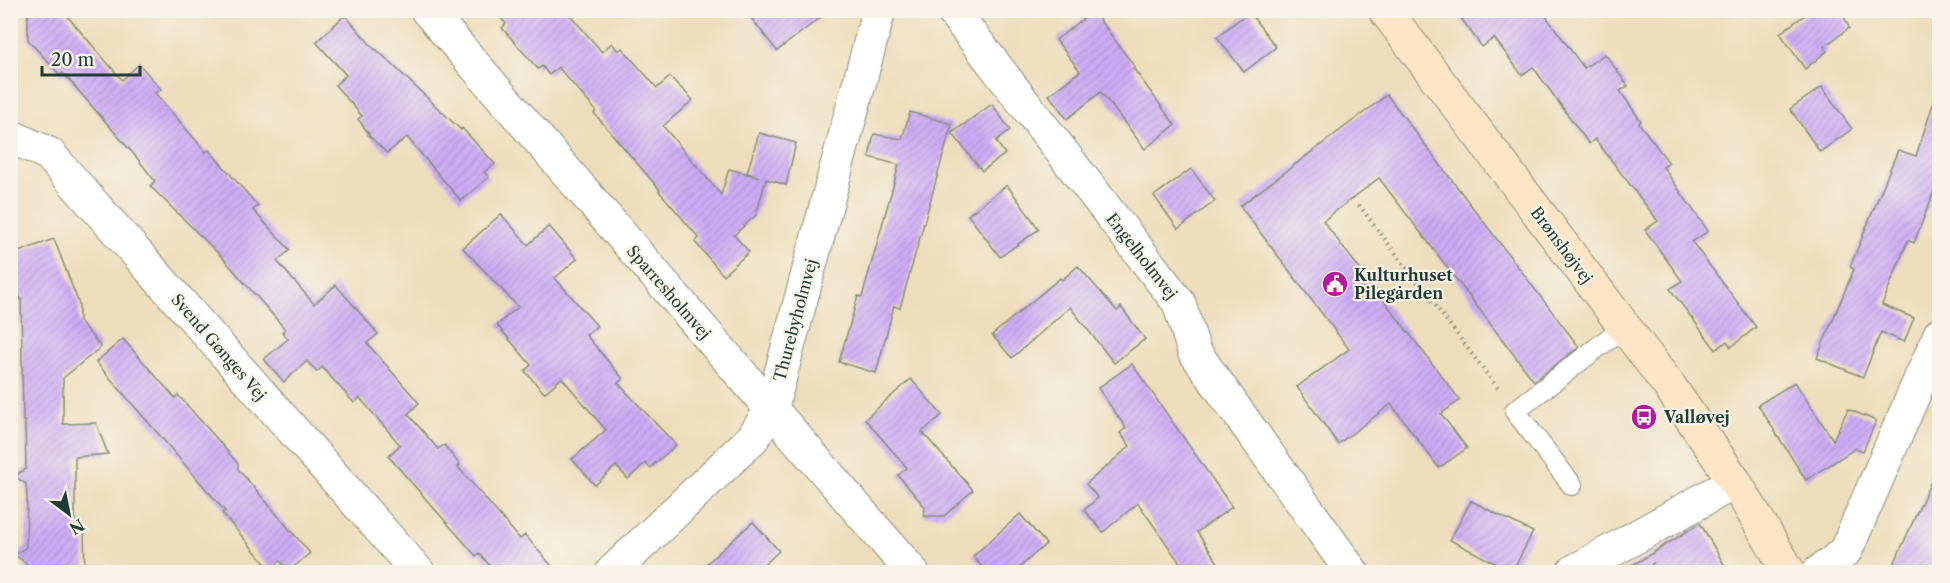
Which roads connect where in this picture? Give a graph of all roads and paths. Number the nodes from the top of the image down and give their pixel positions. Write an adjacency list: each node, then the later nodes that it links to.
1 (427, 10): 9 (street, Sparresholmvej)
2 (952, 10): 16 (street, Engelholmvej)
3 (1385, 10): 7 (street, Brønshøjvej)
4 (878, 11): 9 (street, Thurebyholmvej)
5 (10, 136): 13 (street, Svend Gønges Vej)
6 (1359, 205): 10 (path)
7 (1624, 327): 10 (lane); 11 (street, Brønshøjvej)
8 (1940, 334): 19 (street)
9 (771, 410): 14 (street, Thurebyholmvej); 15 (street, Sparresholmvej)
10 (1515, 411): 12 (lane)
11 (1735, 482): 17 (street); 18 (street, Brønshøjvej)
12 (1572, 485)
13 (418, 573)
14 (612, 573)
15 (912, 573)
16 (1352, 573)
17 (1573, 573)
18 (1789, 573)
19 (1819, 573)

